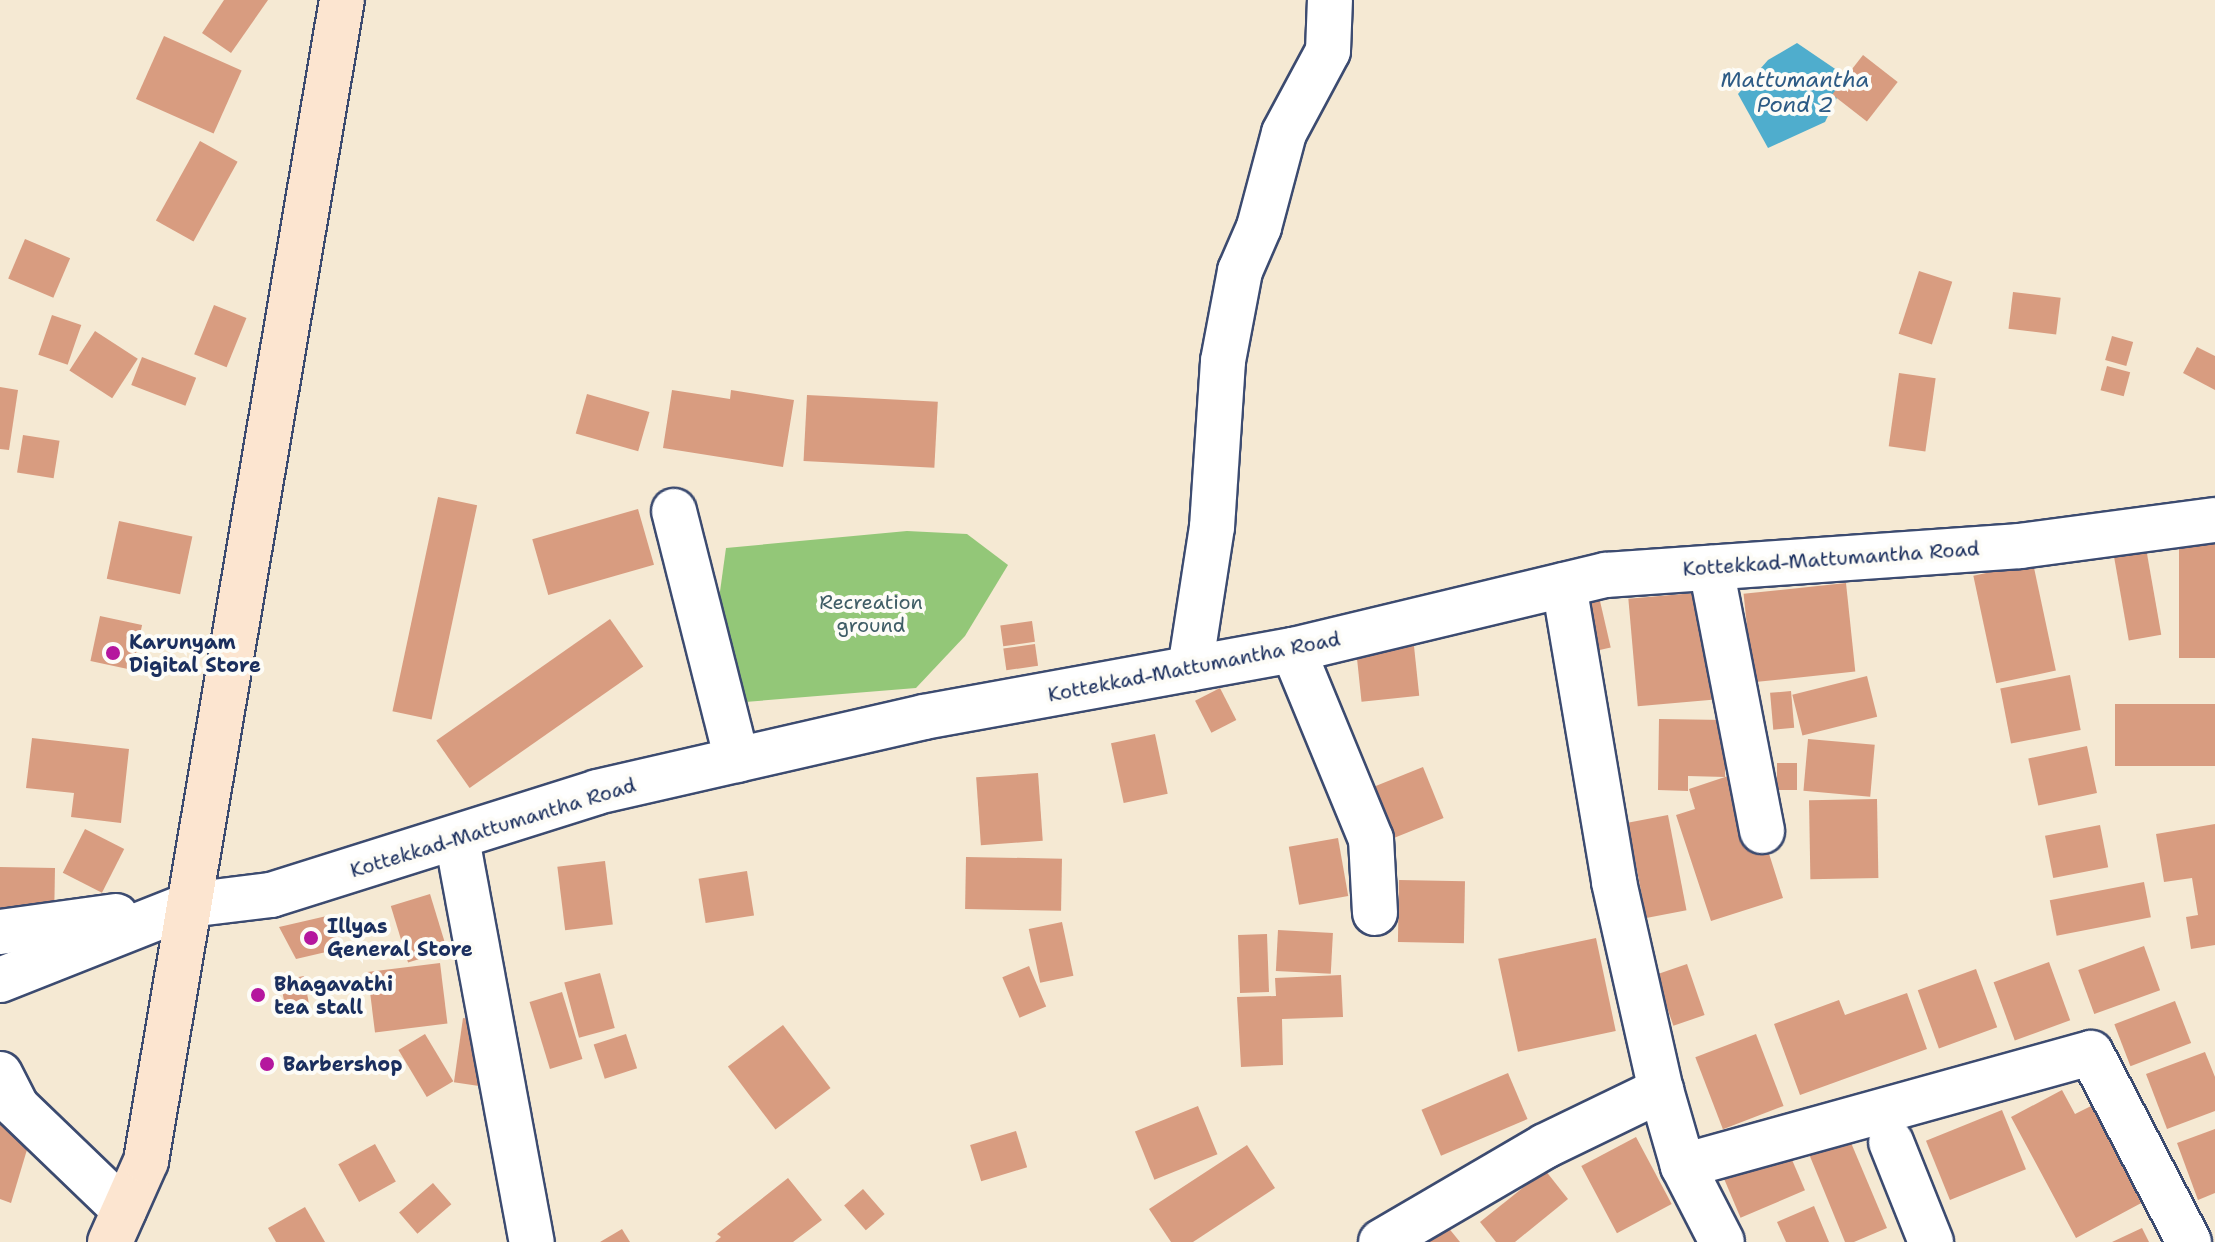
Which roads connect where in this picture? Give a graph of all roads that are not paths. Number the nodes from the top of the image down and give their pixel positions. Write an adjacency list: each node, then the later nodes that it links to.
1 (342, 0): 12 (main road)
2 (1330, 0): 8 (street)
3 (674, 511): 9 (street)
4 (2215, 520): 5 (street, Kottekkad-Mattumantha Road)
5 (1711, 568): 6 (street, Kottekkad-Mattumantha Road); 10 (street)
6 (1564, 585): 7 (street, Kottekkad-Mattumantha Road); 17 (street)
7 (1293, 650): 8 (street, Kottekkad-Mattumantha Road); 13 (street)
8 (1190, 669): 9 (street, Kottekkad-Mattumantha Road)
9 (737, 760): 11 (street, Kottekkad-Mattumantha Road)
10 (1762, 831)
11 (457, 839): 12 (street, Kottekkad-Mattumantha Road); 21 (street)
12 (189, 905): 14 (street); 15 (street); 20 (main road)
13 (1375, 913)
14 (0, 932)
15 (0, 980)
16 (0, 1074): 20 (street)
17 (1661, 1090): 19 (street); 22 (street)
18 (1891, 1142): 24 (street)
19 (1683, 1166): 23 (street); 25 (street)
20 (117, 1226)
21 (532, 1242)
22 (1381, 1242)
23 (1722, 1242)
24 (1931, 1242)
25 (2189, 1242)

